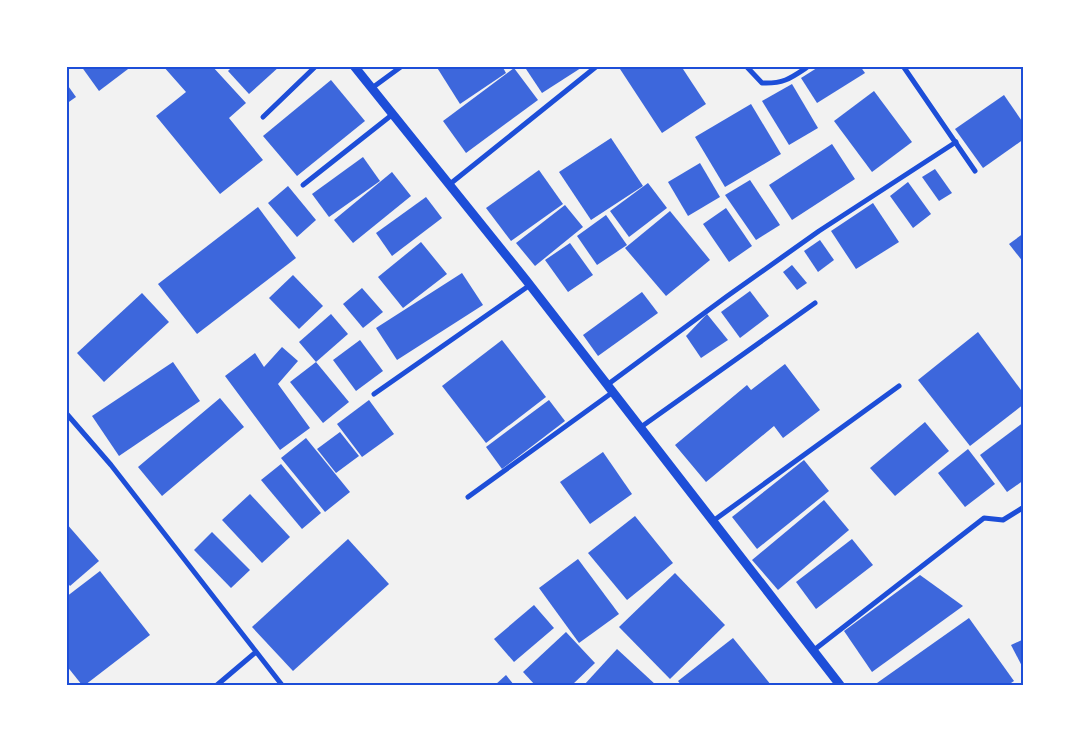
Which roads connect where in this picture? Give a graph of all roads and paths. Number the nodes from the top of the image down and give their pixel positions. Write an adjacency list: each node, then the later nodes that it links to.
1 (316, 66): 10 (street)
2 (354, 66): 8 (street)
3 (402, 66): 8 (street)
4 (597, 66): 14 (street)
5 (746, 66): 6 (street)
6 (809, 66)
7 (903, 66): 11 (street)
8 (372, 88): 9 (street)
9 (393, 114): 13 (street); 14 (street)
10 (263, 117)
11 (956, 142): 12 (street); 17 (street)
12 (975, 171)
13 (303, 184)
14 (450, 184): 15 (street)
15 (530, 285): 17 (street); 20 (street)
16 (815, 303): 22 (street)
17 (607, 385): 19 (street)
18 (899, 386): 25 (street)
19 (614, 392): 22 (street); 23 (street)
20 (374, 394)
21 (66, 413): 27 (street)
22 (641, 427): 25 (street)
23 (468, 497)
24 (1024, 507): 26 (street)
25 (713, 521): 26 (street)
26 (814, 650): 30 (street)
27 (256, 652): 28 (street); 29 (street)
28 (216, 685)
29 (282, 685)
30 (840, 685)

